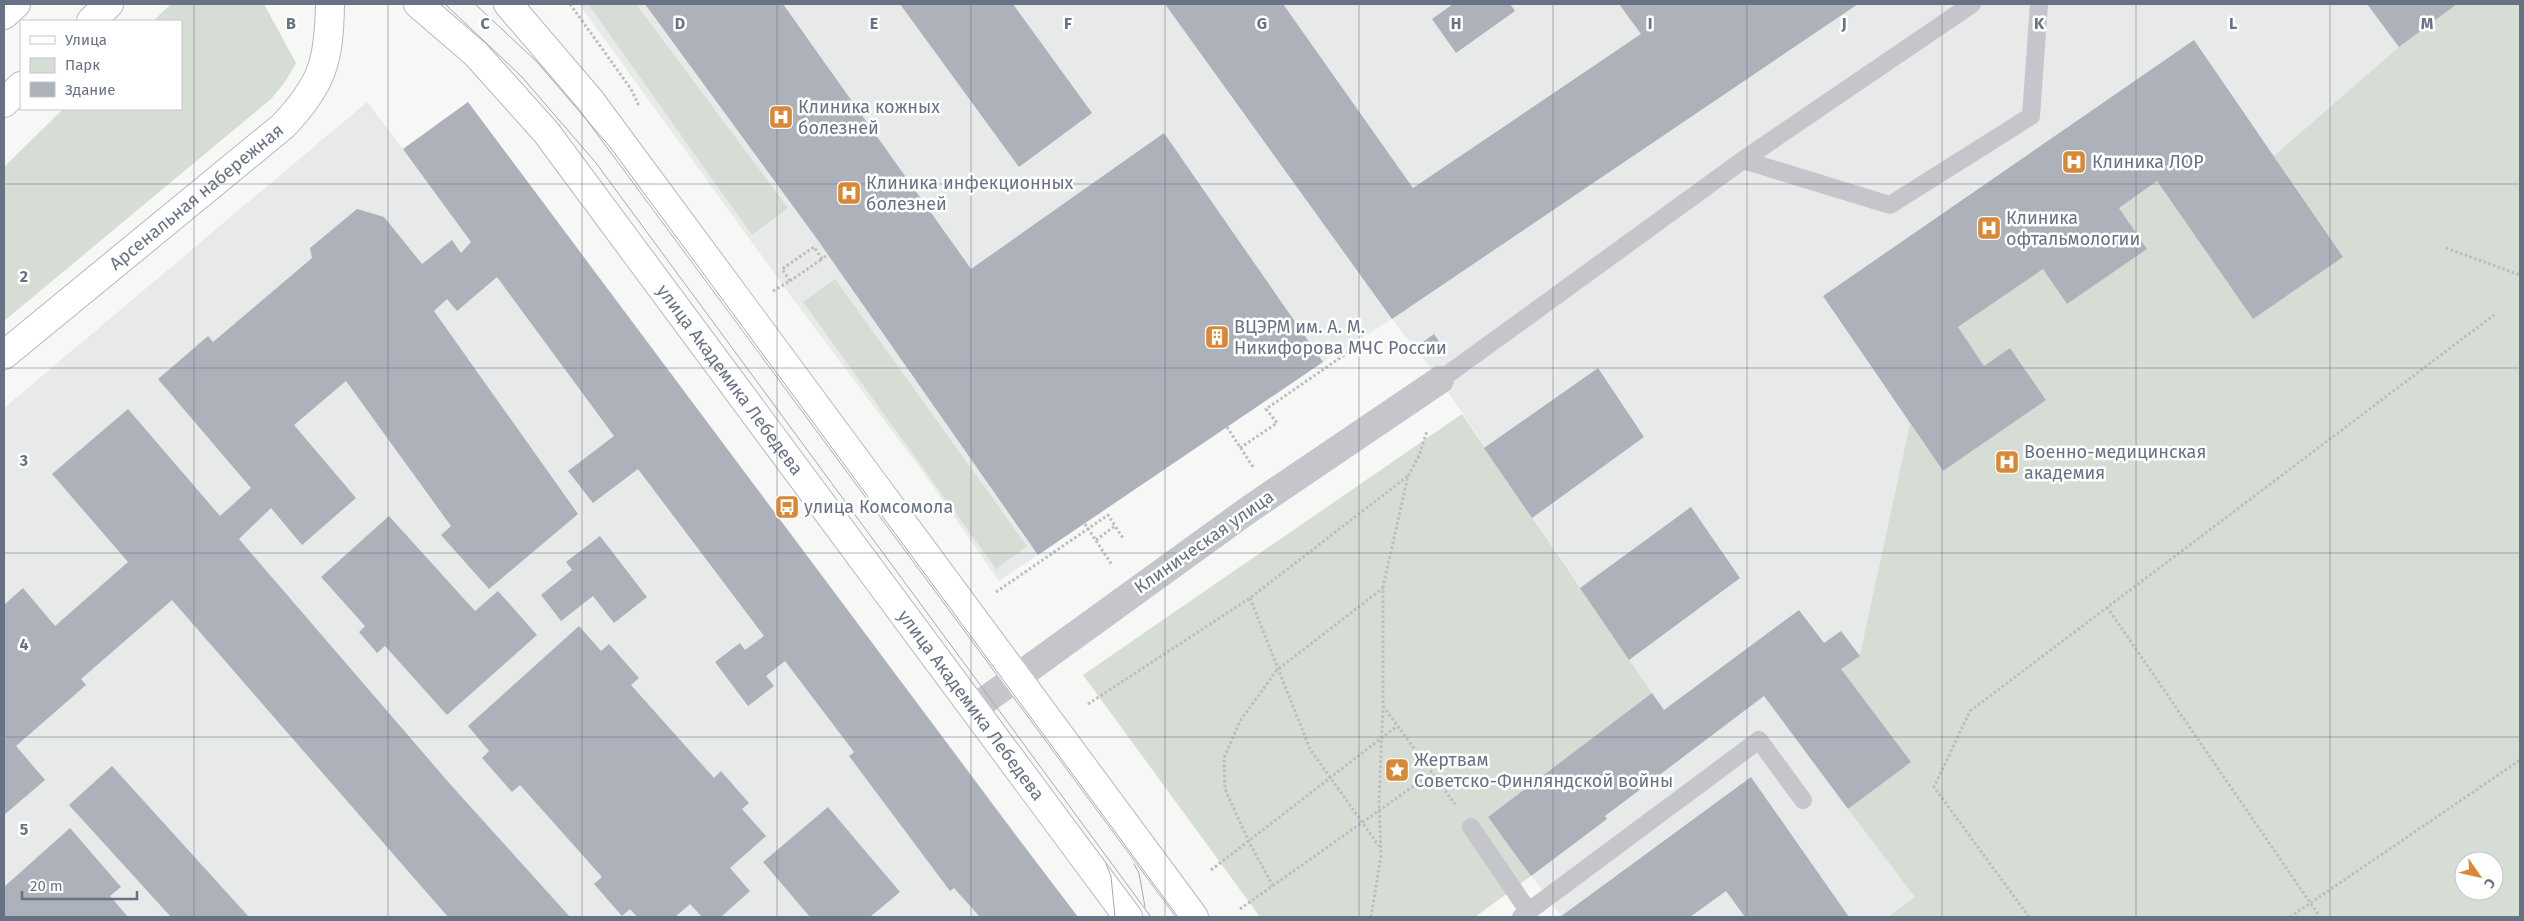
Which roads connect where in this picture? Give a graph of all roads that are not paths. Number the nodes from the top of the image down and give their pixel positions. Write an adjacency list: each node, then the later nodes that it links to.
1 (16, 4): 8 (main road)
2 (110, 4): 9 (main road)
3 (330, 4): 13 (main road, Арсенальная набережная)
4 (418, 4): 16 (main road, улица Академика Лебедева)
5 (508, 4): 15 (main road)
6 (1972, 4): 12 (lane)
7 (2038, 4): 12 (lane)
8 (4, 15)
9 (92, 20)
10 (20, 87): 11 (main road)
11 (4, 102)
12 (1743, 160): 14 (lane)
13 (4, 355)
14 (1440, 380): 15 (street, Клиническая улица)
15 (1017, 677): 16 (street, Клиническая улица); 21 (main road)
16 (973, 709): 20 (main road, улица Академика Лебедева)
17 (1803, 800): 19 (lane)
18 (1471, 827): 19 (lane)
19 (1525, 914)
20 (1128, 917)
21 (1194, 917)

